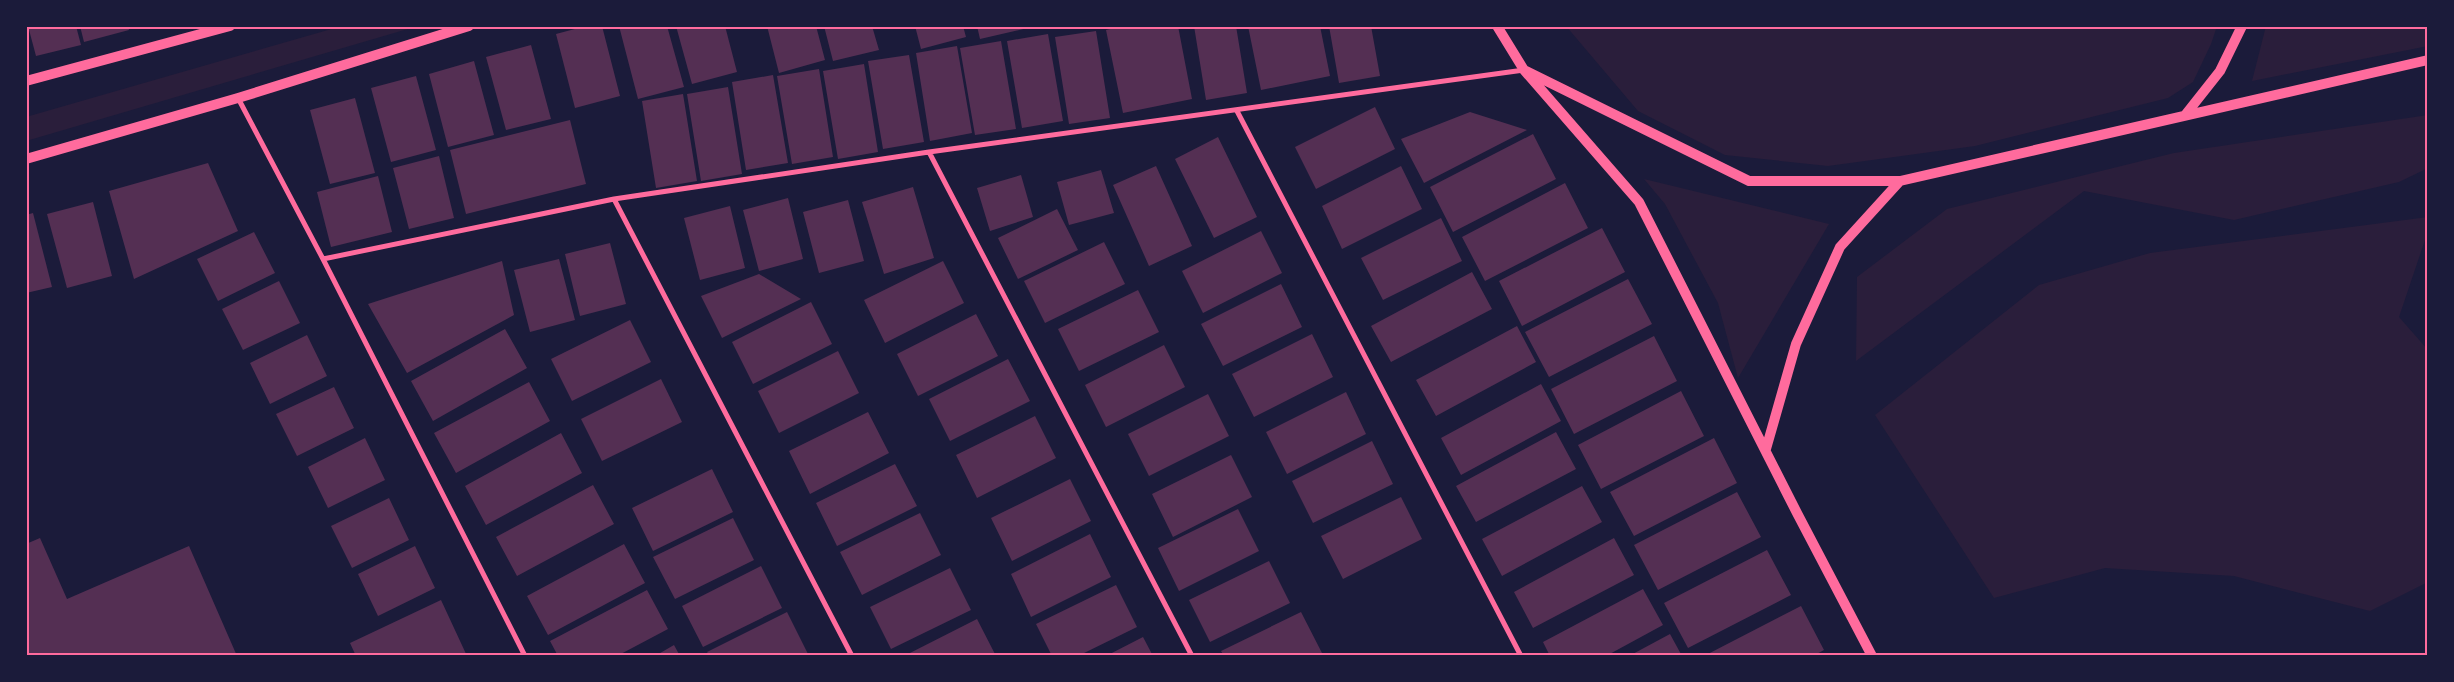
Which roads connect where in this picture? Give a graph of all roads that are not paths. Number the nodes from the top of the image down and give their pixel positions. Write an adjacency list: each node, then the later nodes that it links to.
1 (230, 26): 7 (main road)
2 (469, 26): 8 (main road)
3 (1497, 26): 6 (main road)
4 (2242, 26): 10 (main road)
5 (2428, 60): 10 (main road)
6 (1524, 70): 9 (street); 13 (main road); 16 (main road)
7 (26, 81)
8 (238, 98): 12 (main road); 15 (street)
9 (1237, 111): 11 (street); 20 (street)
10 (2186, 114): 13 (main road)
11 (929, 152): 14 (street); 19 (street)
12 (26, 159)
13 (1900, 181): 16 (main road)
14 (614, 198): 15 (street); 18 (street)
15 (323, 259): 17 (street)
16 (1766, 449): 21 (main road)
17 (525, 656)
18 (852, 656)
19 (1192, 656)
20 (1522, 656)
21 (1872, 656)

